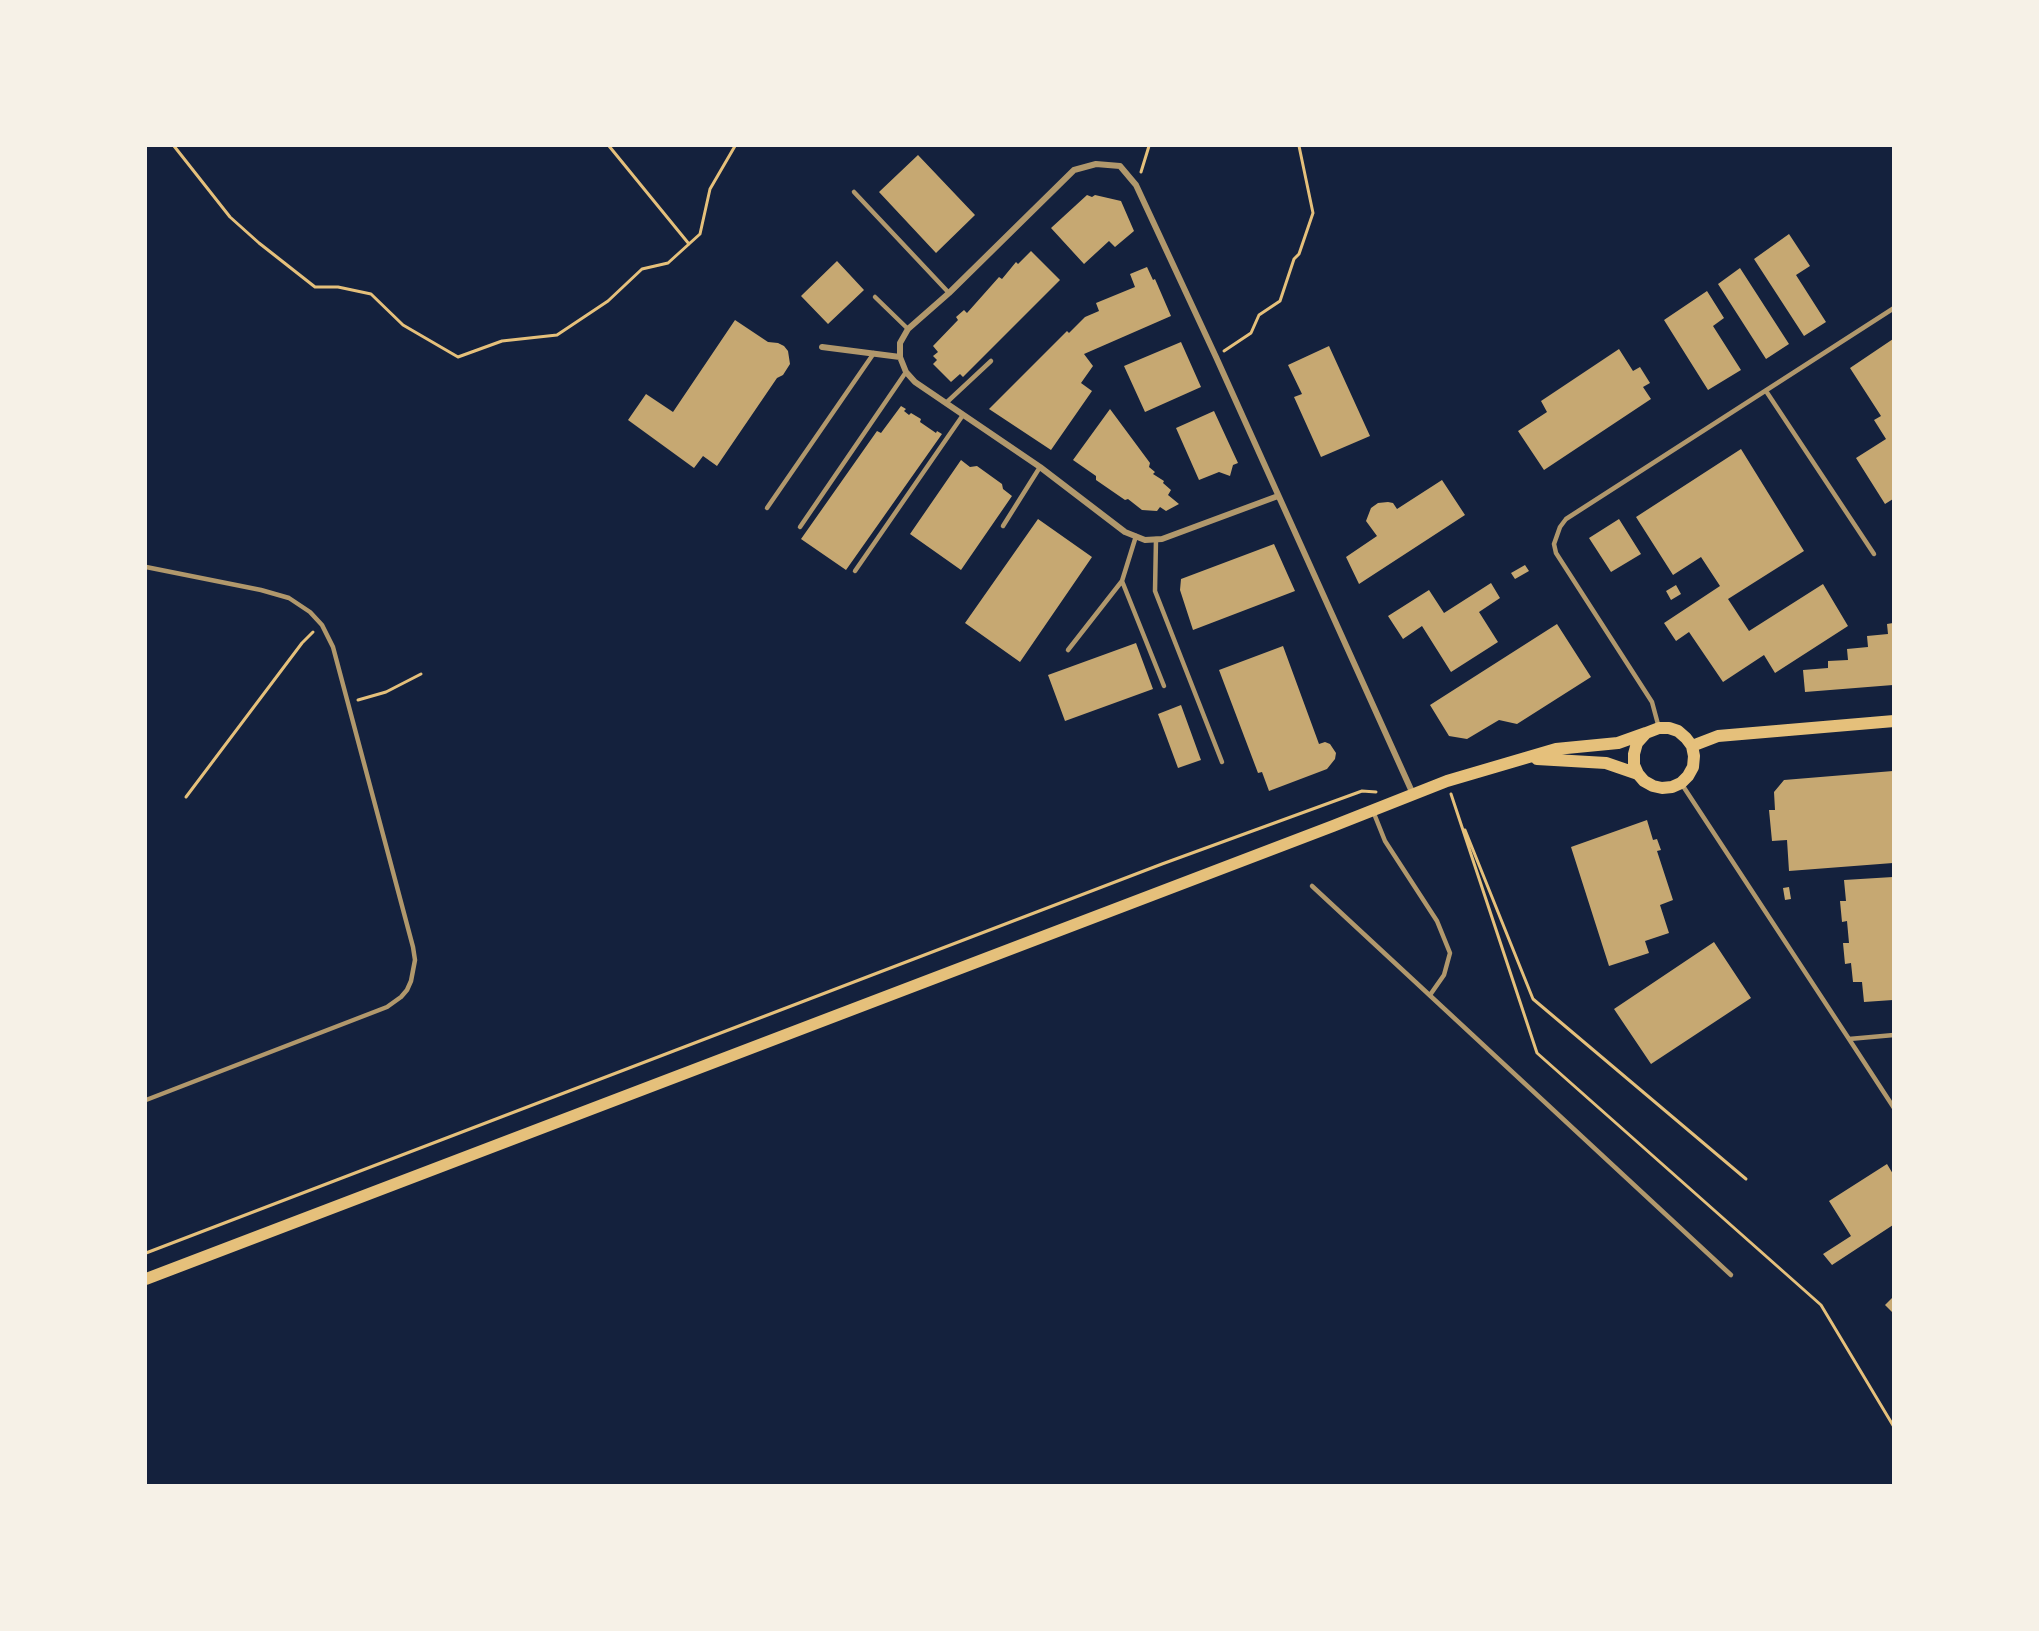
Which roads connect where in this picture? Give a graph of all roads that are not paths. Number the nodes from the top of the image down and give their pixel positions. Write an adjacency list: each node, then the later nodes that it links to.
1 (854, 192): 2 (lane)
2 (949, 292): 5 (street); 15 (street)
3 (875, 297): 5 (lane)
4 (1893, 308): 11 (lane)
5 (908, 329): 8 (street)
6 (822, 347): 7 (street)
7 (874, 353): 8 (street); 16 (lane)
8 (900, 357): 10 (street)
9 (991, 361): 12 (lane)
10 (906, 372): 12 (street); 18 (lane)
11 (1766, 391): 21 (lane); 28 (lane)
12 (946, 403): 13 (street)
13 (963, 415): 14 (street); 23 (lane)
14 (1040, 467): 17 (lane); 19 (street)
15 (1278, 496): 20 (street); 35 (street)
16 (767, 508)
17 (1003, 526)
18 (800, 527)
19 (1136, 536): 20 (street); 24 (lane)
20 (1156, 539): 32 (lane)
21 (1874, 554)
22 (146, 567): 41 (lane)
23 (855, 571)
24 (1122, 581): 25 (lane); 26 (lane)
25 (1068, 650)
26 (1164, 686)
27 (1893, 721): 30 (main road)
28 (1659, 728): 29 (main road); 30 (main road)
29 (1646, 733): 31 (main road); 33 (main road)
30 (1692, 746): 34 (main road)
31 (1530, 758): 33 (main road); 35 (main road)
32 (1222, 762)
33 (1638, 774): 34 (main road)
34 (1681, 783): 40 (lane)
35 (1414, 795): 36 (main road)
36 (1373, 811): 38 (lane); 44 (main road)
37 (1311, 886): 38 (lane)
38 (1430, 995): 43 (lane)
39 (1893, 1035): 40 (lane)
40 (1849, 1039): 42 (lane)
41 (146, 1100)
42 (1893, 1108)
43 (1731, 1275)
44 (146, 1279)

